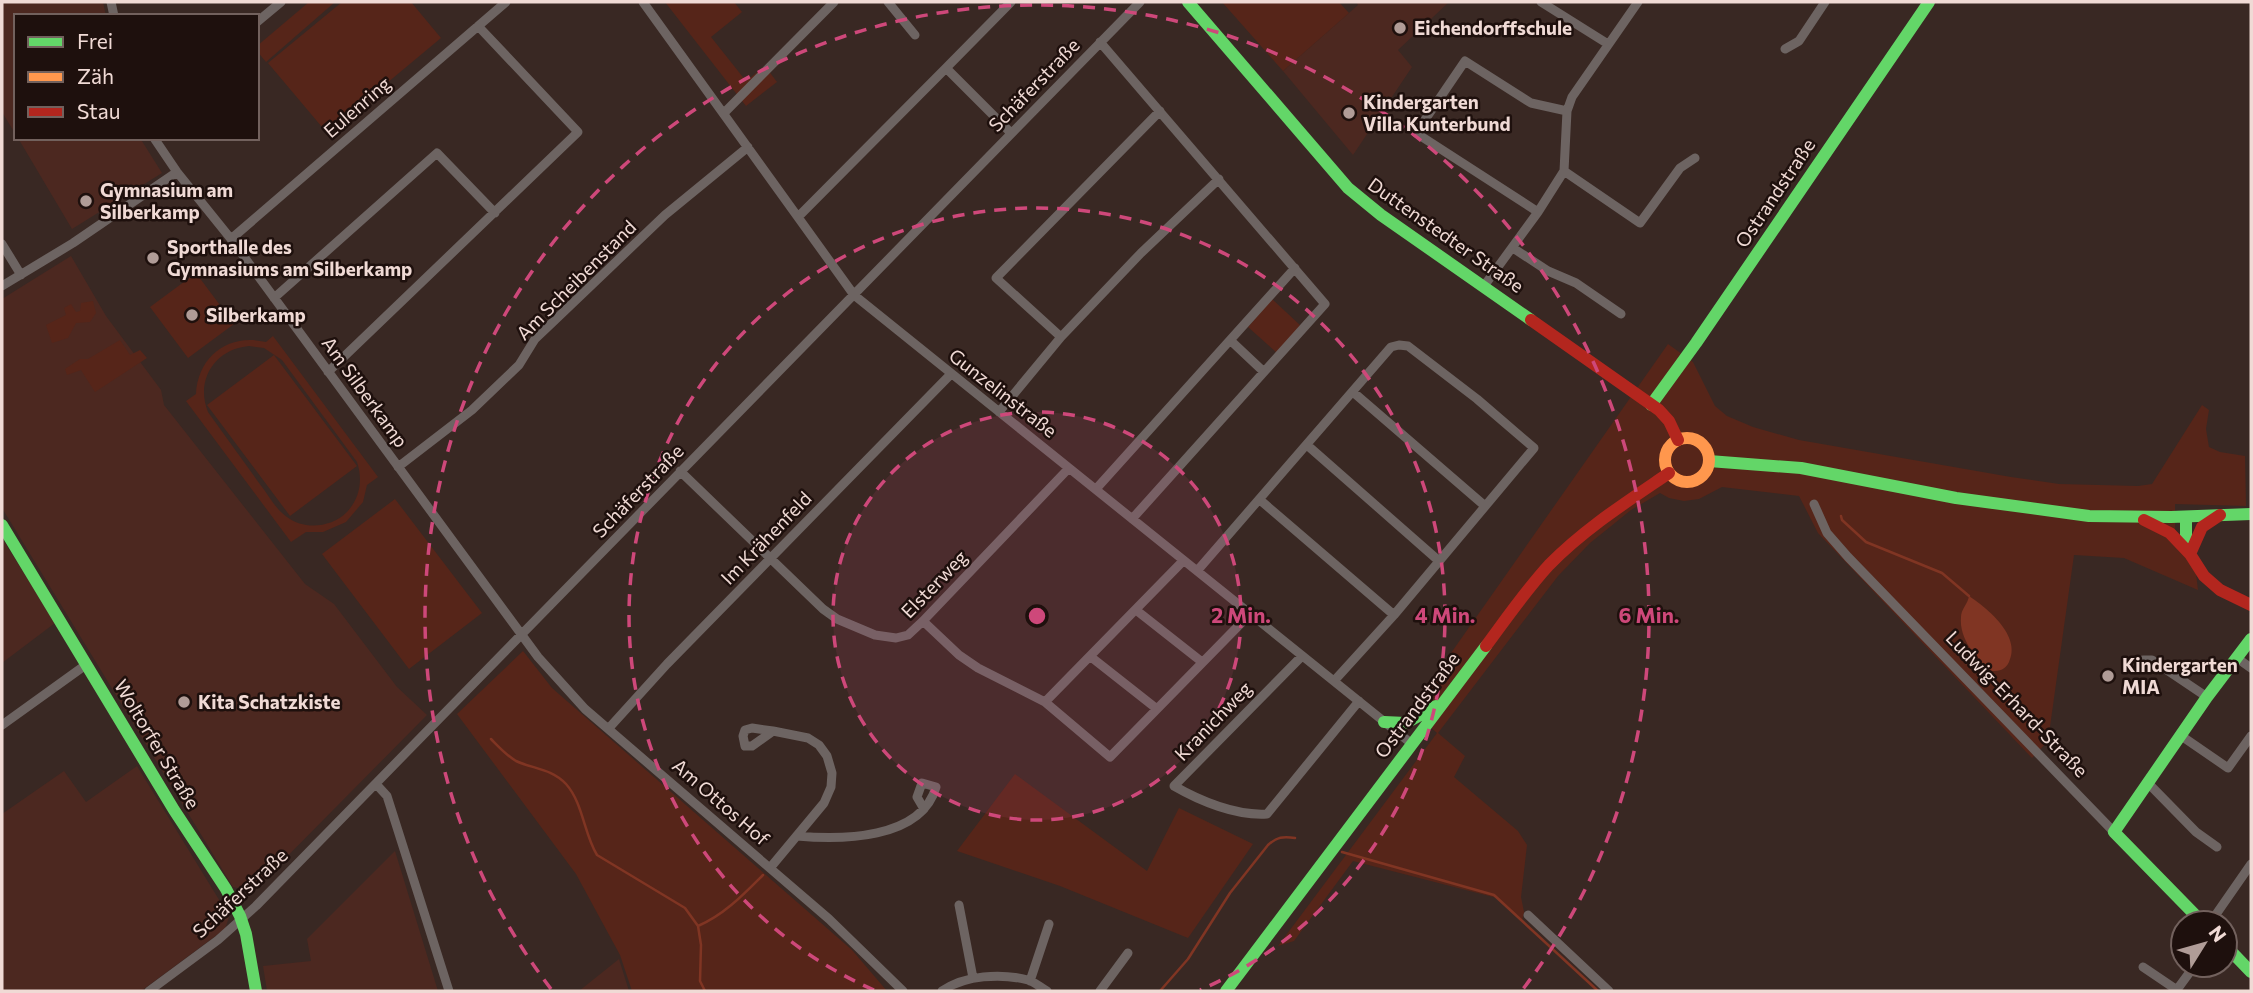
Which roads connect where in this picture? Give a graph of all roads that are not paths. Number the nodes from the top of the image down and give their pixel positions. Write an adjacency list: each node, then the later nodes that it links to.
1 (281, 2): 13 (street)
2 (506, 2): 14 (street, Eulenring)
3 (643, 2): 22 (street, Gunzelinstraße)
4 (834, 2): 22 (street)
5 (888, 2): 15 (street)
6 (1011, 2): 19 (street)
7 (1140, 2): 16 (street, Schäferstraße)
8 (1188, 2): 39 (street, Duttenstedter Straße)
9 (1541, 2): 17 (street)
10 (1638, 2): 17 (street)
11 (1825, 2): 18 (street)
12 (1929, 2): 49 (street, Ostrandstraße)
13 (259, 20)
14 (478, 26): 31 (street); 33 (street, Eulenring)
15 (915, 35)
16 (1100, 42): 20 (street); 23 (street, Schäferstraße)
17 (1608, 44): 21 (street)
18 (1785, 49)
19 (946, 68): 23 (street); 32 (street)
20 (1160, 111): 29 (street); 43 (street)
21 (1567, 111): 27 (street); 30 (street)
22 (724, 113): 25 (street, Gunzelinstraße)
23 (1011, 134): 40 (street, Schäferstraße)
24 (155, 140): 28 (street, Am Silberkamp)
25 (748, 147): 32 (street, Gunzelinstraße); 54 (street, Am Scheibenstand)
26 (1695, 158): 27 (street)
27 (1564, 171): 30 (street)
28 (177, 172): 33 (street, Am Silberkamp); 37 (street)
29 (1219, 179): 36 (street); 43 (street)
30 (1538, 212): 35 (street)
31 (495, 213): 41 (street); 45 (street)
32 (797, 217): 40 (street, Gunzelinstraße)
33 (231, 239): 41 (street, Am Silberkamp)
34 (2, 244): 37 (street)
35 (1513, 248): 39 (street); 42 (street)
36 (1295, 268): 44 (street); 46 (street)
37 (20, 275): 38 (street)
38 (2, 286)
39 (1485, 286): 49 (street, Duttenstedter Straße)
40 (853, 295): 47 (street, Gunzelinstraße); 56 (street, Schäferstraße)
41 (274, 298): 45 (street, Am Silberkamp)
42 (1621, 314)
43 (1061, 337): 50 (street)
44 (1230, 340): 46 (street); 58 (street)
45 (328, 372): 54 (street, Am Silberkamp)
46 (1264, 372): 66 (street)
47 (951, 374): 50 (street, Gunzelinstraße); 69 (street, Im Krähenfeld)
48 (1353, 393): 52 (street); 61 (street); 61 (street)
49 (1651, 405): 51 (street, Duttenstedter Straße)
50 (999, 412): 55 (street, Gunzelinstraße)
51 (1678, 440): 53 (street); 57 (street)
52 (1307, 445): 59 (street); 71 (street)
53 (1709, 461): 57 (street); 64 (street)
54 (398, 467): 78 (street, Am Silberkamp)
55 (1069, 468): 58 (street, Gunzelinstraße); 77 (street, Elsterweg)
56 (680, 471): 69 (street, Elsterweg); 78 (street, Schäferstraße)
57 (1669, 473): 91 (street, Ostrandstraße)
58 (1096, 489): 66 (street, Gunzelinstraße)
59 (1260, 500): 72 (street); 76 (street)
60 (1814, 504): 103 (street, Ludwig-Erhard-Straße)
61 (1485, 506): 71 (street)
62 (2251, 514): 63 (street)
63 (2220, 515): 65 (street); 68 (street)
64 (2138, 517): 65 (street); 68 (street)
65 (2186, 517): 68 (street)
66 (1132, 519): 70 (street, Gunzelinstraße)
67 (2, 525): 85 (street, Woltorfer Straße)
68 (2190, 554): 73 (street)
69 (770, 558): 77 (street, Elsterweg); 95 (street, Im Krähenfeld)
70 (1183, 561): 72 (street, Gunzelinstraße); 74 (street)
71 (1439, 561): 76 (street)
72 (1197, 571): 75 (street, Gunzelinstraße)
73 (2251, 605)
74 (1136, 610): 80 (street); 84 (street)
75 (1250, 614): 81 (street, Gunzelinstraße); 84 (street)
76 (1394, 615): 87 (street)
77 (923, 621): 90 (street)
78 (522, 635): 95 (street, Am Ottos Hof); 101 (street, Schäferstraße)
79 (2251, 639): 82 (street)
80 (1091, 656): 90 (street); 92 (street)
81 (1301, 656): 87 (street, Gunzelinstraße); 89 (street, Kranichweg)
82 (2237, 658): 86 (street); 88 (street)
83 (2143, 660): 88 (street)
84 (1202, 662): 92 (street)
85 (87, 664): 94 (street); 112 (street, Woltorfer Straße)
86 (2251, 668)
87 (1334, 681): 89 (street, Gunzelinstraße)
88 (2207, 697): 97 (street)
89 (1359, 701): 93 (street, Gunzelinstraße)
90 (1045, 702): 92 (street)
91 (1443, 702): 93 (street); 99 (street, Ostrandstraße)
92 (1157, 709)
93 (1384, 723): 99 (street, Gunzelinstraße)
94 (2, 725)
95 (609, 728): 107 (street, Am Ottos Hof)
96 (773, 731): 104 (street)
97 (2180, 735): 98 (street); 100 (street)
98 (2251, 736)
99 (1412, 744): 125 (street, Ostrandstraße)
100 (2147, 782): 103 (street); 105 (street)
101 (376, 784): 112 (street, Schäferstraße); 120 (street)
102 (925, 809): 104 (street)
103 (2114, 832): 109 (street, Ludwig-Erhard-Straße)
104 (797, 836): 107 (street)
105 (2217, 847)
106 (2251, 864): 110 (street)
107 (770, 869): 121 (street, Am Ottos Hof)
108 (959, 905): 116 (street)
109 (2189, 909)
110 (2220, 909)
111 (1528, 915): 126 (street)
112 (242, 920): 118 (street, Schäferstraße); 119 (street, Woltorfer Straße)
113 (1049, 924): 117 (street)
114 (1128, 953): 124 (street)
115 (2143, 967): 127 (street)
116 (973, 978): 117 (street); 122 (street)
117 (1030, 981): 123 (street)
118 (149, 991)
119 (256, 991)
120 (449, 991)
121 (902, 991)
122 (942, 991)
123 (1047, 991)
124 (1100, 991)
125 (1226, 991)
126 (1609, 991)
127 (2176, 991)

